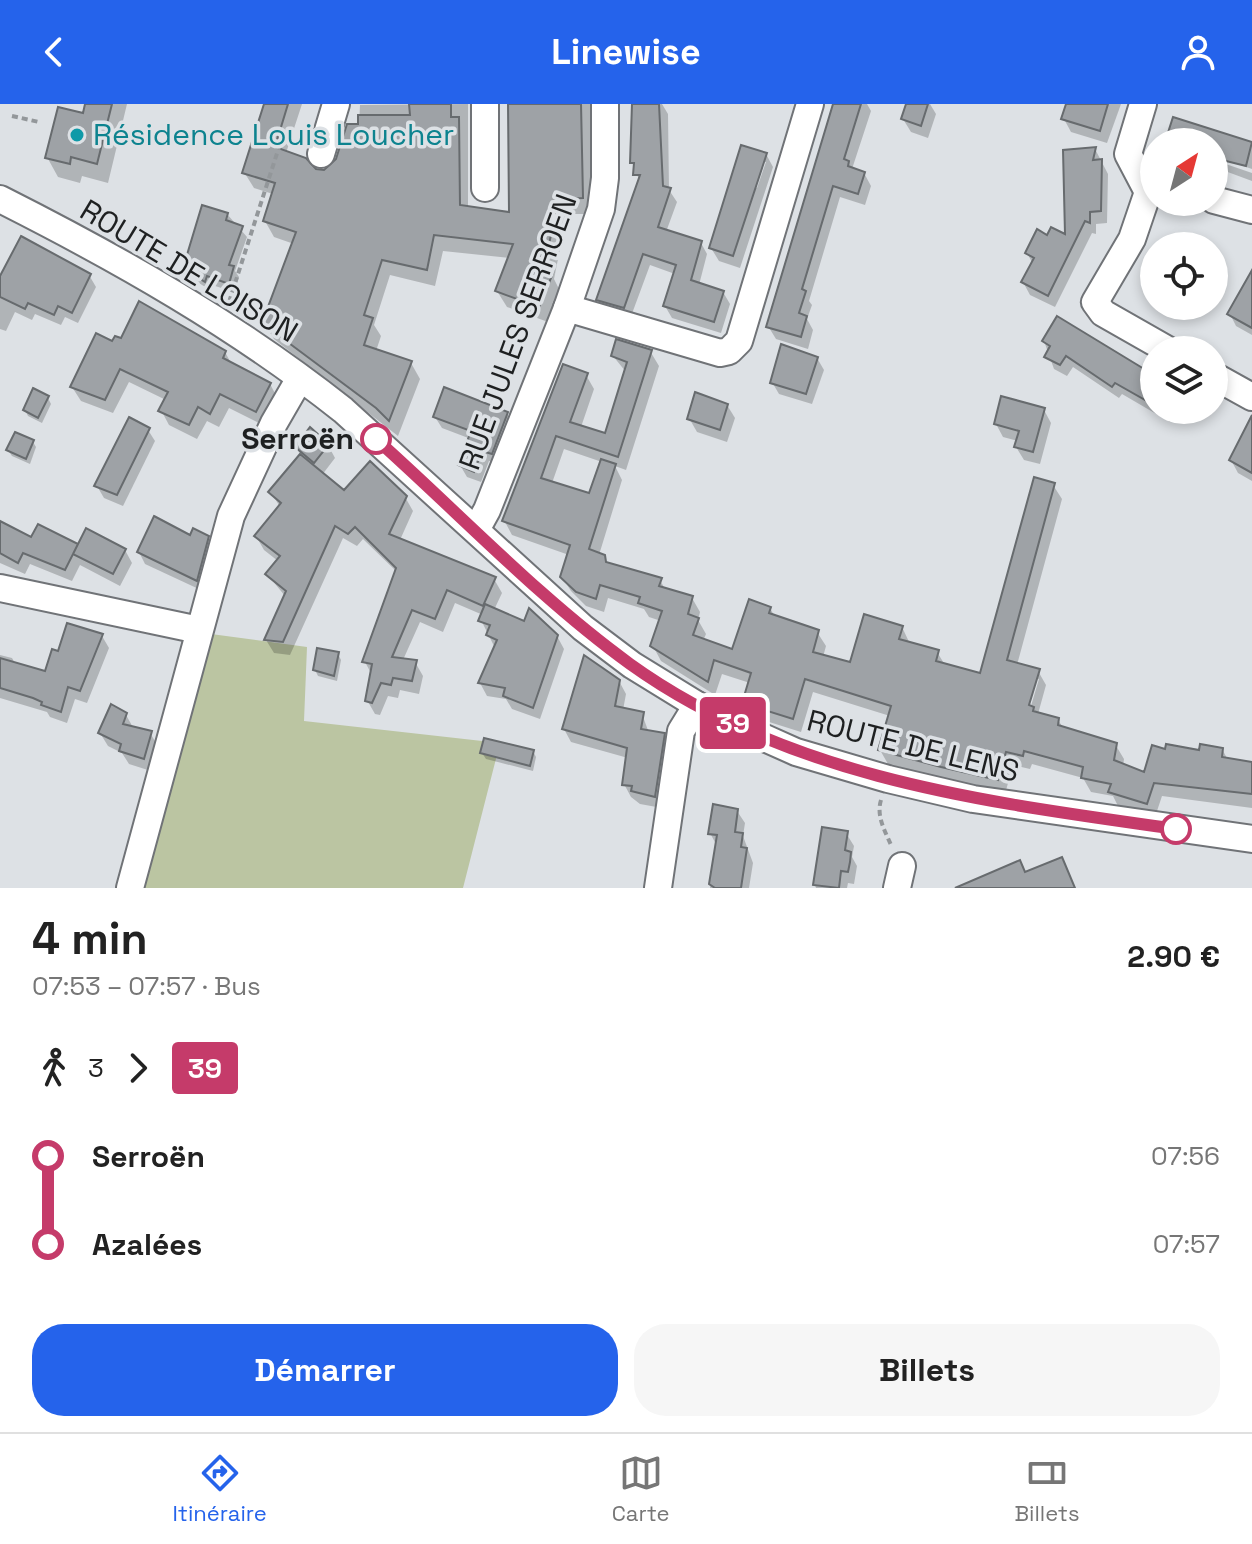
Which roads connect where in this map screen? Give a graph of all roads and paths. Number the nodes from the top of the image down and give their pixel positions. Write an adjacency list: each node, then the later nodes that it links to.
1 (336, 104): 9 (street)
2 (485, 104): 11 (street)
3 (605, 104): 16 (street, RUE JULES SERROEN)
4 (810, 104): 16 (street)
5 (1143, 104): 10 (street)
6 (12, 116): 7 (path)
7 (39, 122)
8 (280, 144): 17 (path)
9 (321, 154)
10 (1140, 174)
11 (485, 188)
12 (0, 199): 17 (street, ROUTE DE LOISON)
13 (1228, 204): 14 (street)
14 (1252, 210)
15 (1141, 216): 18 (street)
16 (567, 308): 22 (street, RUE JULES SERROEN)
17 (222, 324): 19 (street, ROUTE DE LOISON)
18 (1143, 336)
19 (300, 378): 22 (street, ROUTE DE LENS); 24 (street)
20 (1228, 384): 21 (street)
21 (1252, 397)
22 (476, 530): 25 (street, ROUTE DE LENS)
23 (0, 588): 24 (street)
24 (196, 639): 29 (street)
25 (697, 705): 26 (street, ROUTE DE LENS); 30 (street)
26 (888, 779): 27 (street, ROUTE DE LENS); 28 (path)
27 (1252, 839)
28 (899, 877)
29 (130, 888)
30 (658, 888)

